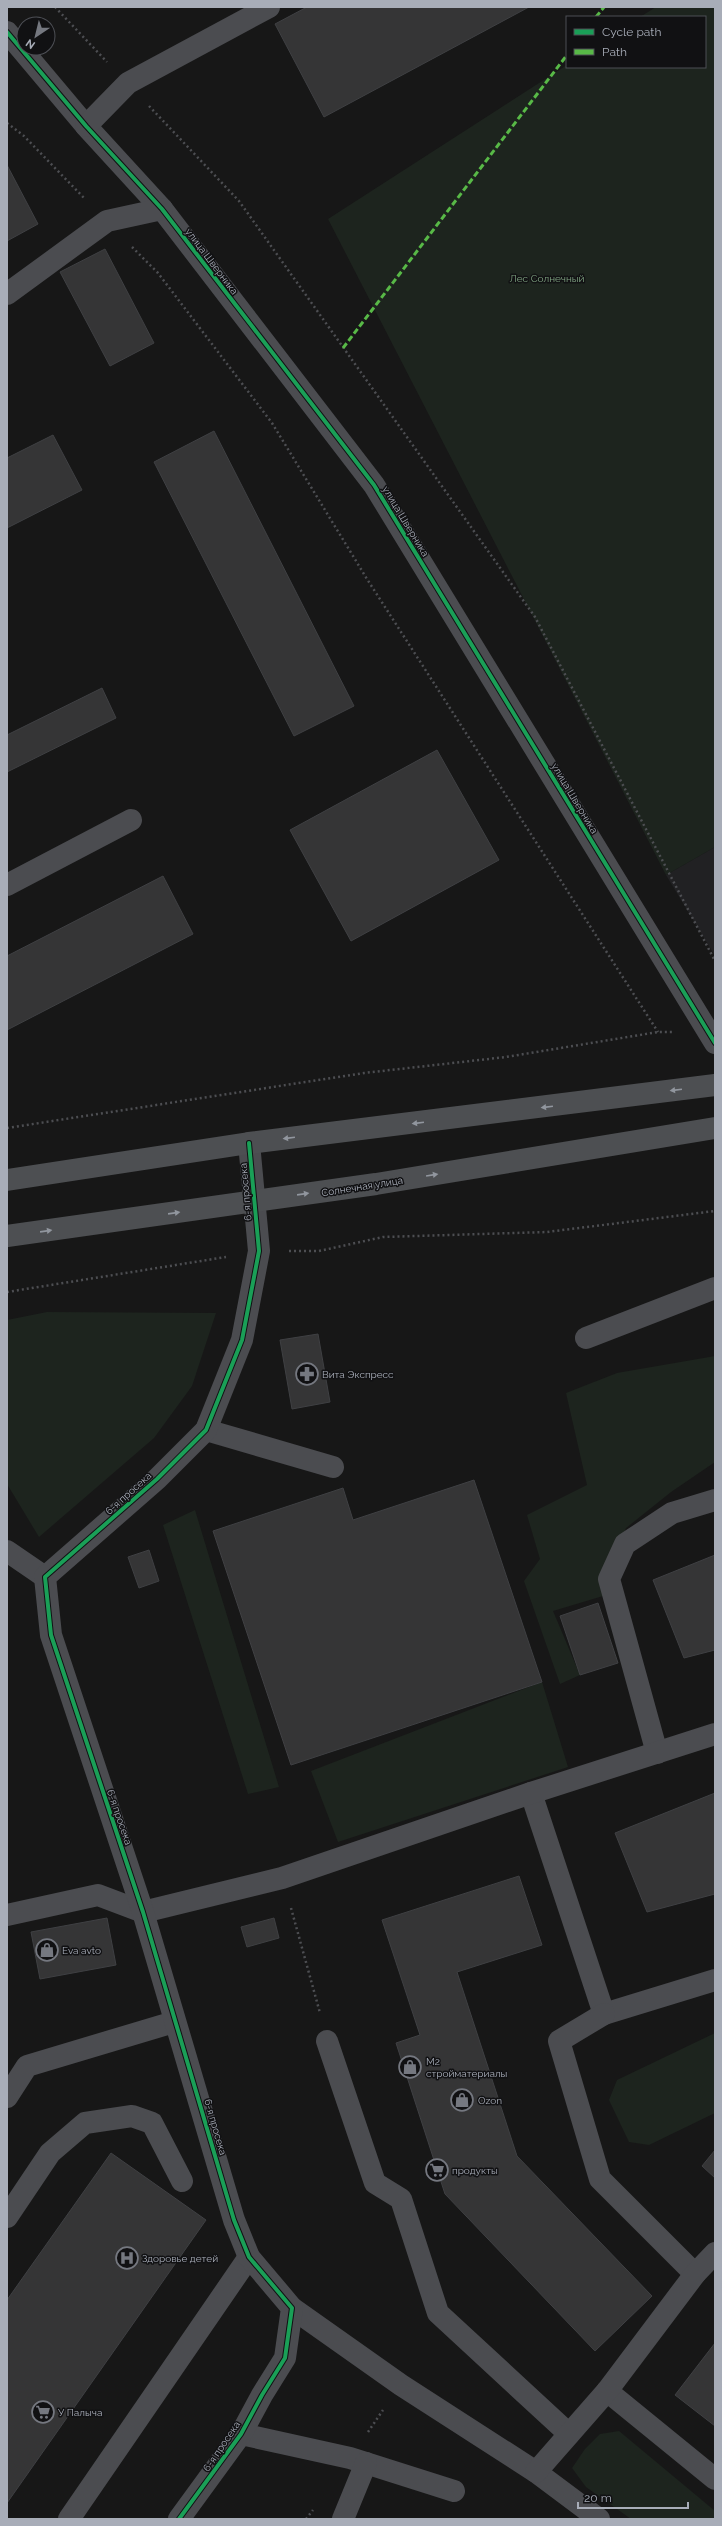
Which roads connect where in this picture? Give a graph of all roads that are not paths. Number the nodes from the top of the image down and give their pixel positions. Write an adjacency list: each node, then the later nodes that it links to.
1 (269, 7): 3 (street)
2 (11, 42): 3 (street, улица Шверника)
3 (86, 126): 4 (street, улица Шверника)
4 (162, 209): 5 (street); 8 (street, улица Шверника)
5 (7, 294)
6 (131, 820): 7 (street)
7 (7, 885)
8 (712, 1038)
9 (715, 1086): 11 (main road, one-way to 11)
10 (715, 1128): 13 (main road, Солнечная улица, one-way to 10)
11 (249, 1143): 12 (main road); 13 (street, 6-я просека)
12 (7, 1180)
13 (253, 1202): 14 (main road, Солнечная улица, one-way to 13); 17 (street, 6-я просека)
14 (7, 1236)
15 (715, 1288): 16 (street)
16 (586, 1338)
17 (206, 1430): 18 (street); 21 (street, 6-я просека)
18 (333, 1467)
19 (715, 1500): 23 (street)
20 (7, 1551): 21 (street)
21 (44, 1577): 25 (street, 6-я просека)
22 (715, 1734): 23 (street)
23 (657, 1753): 24 (street)
24 (531, 1793): 25 (street); 28 (street)
25 (143, 1912): 26 (street); 29 (street, 6-я просека)
26 (7, 1915)
27 (715, 1980): 28 (street)
28 (604, 2014): 36 (street)
29 (174, 2022): 31 (street); 35 (street, 6-я просека)
30 (327, 2041): 40 (street)
31 (7, 2097)
32 (182, 2181): 33 (street)
33 (7, 2217)
34 (715, 2253): 36 (street)
35 (249, 2257): 37 (street, 6-я просека); 45 (street)
36 (695, 2274): 38 (street)
37 (292, 2308): 39 (street, 6-я просека); 42 (street)
38 (607, 2391): 40 (street); 43 (street)
39 (241, 2434): 41 (street); 46 (street, 6-я просека)
40 (569, 2434): 42 (street)
41 (366, 2463): 44 (street); 47 (street)
42 (536, 2472): 48 (street)
43 (715, 2479)
44 (454, 2491)
45 (69, 2519)
46 (179, 2519)
47 (343, 2519)
48 (599, 2519)

